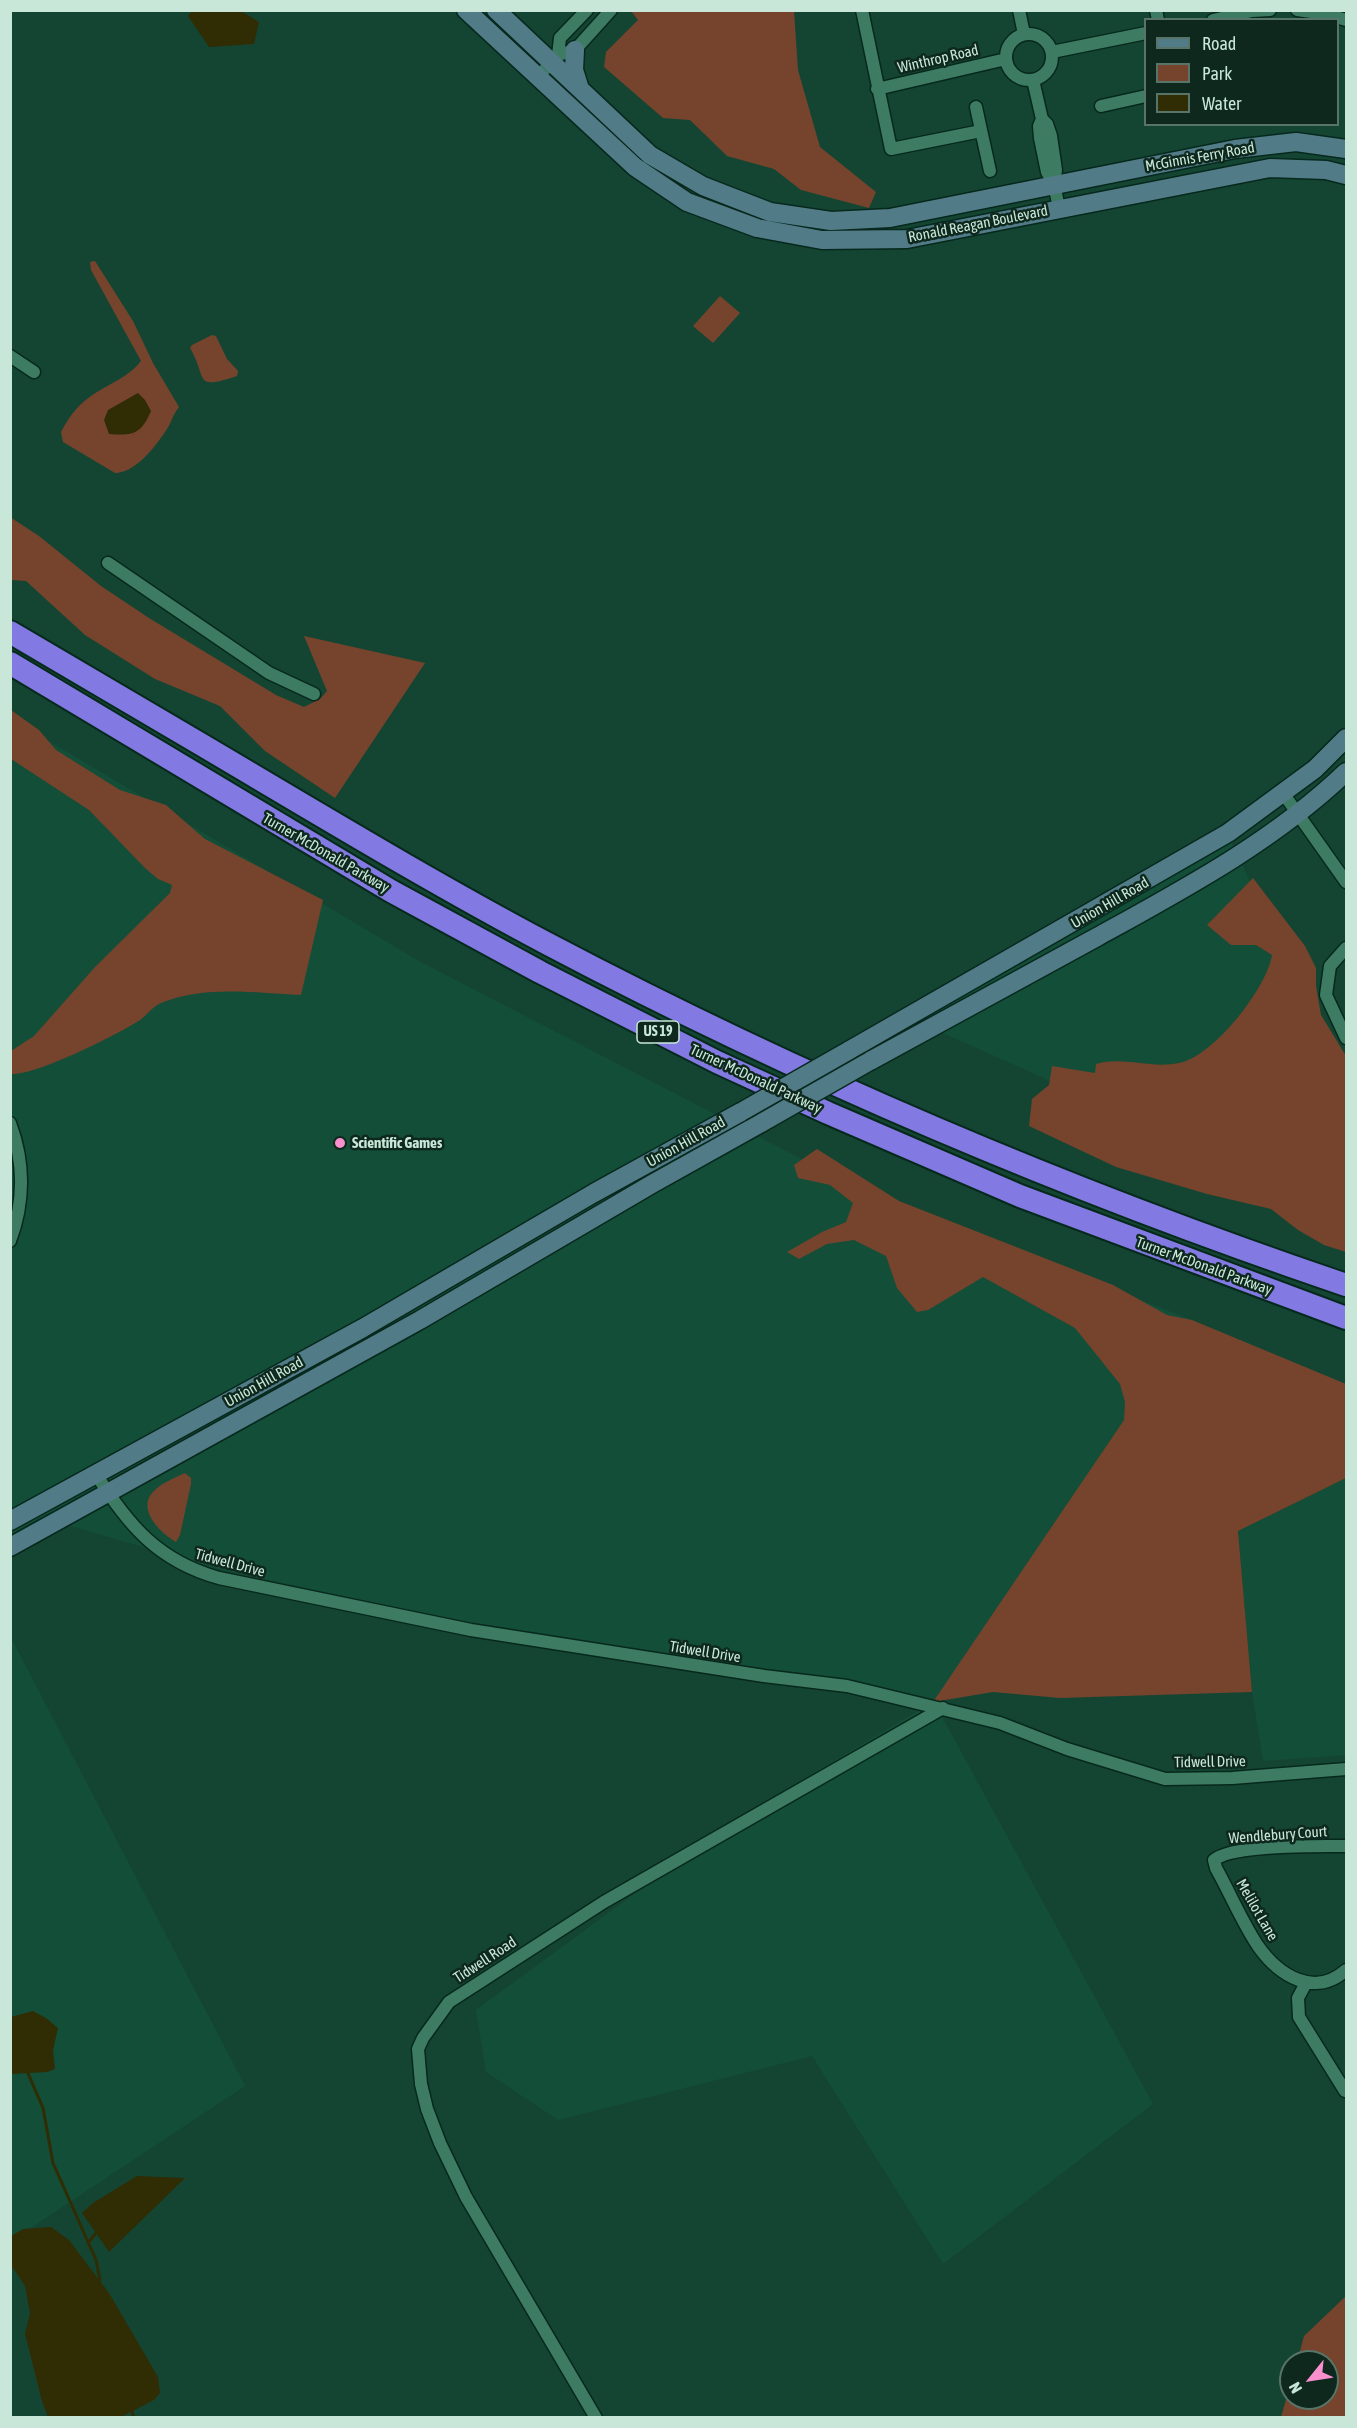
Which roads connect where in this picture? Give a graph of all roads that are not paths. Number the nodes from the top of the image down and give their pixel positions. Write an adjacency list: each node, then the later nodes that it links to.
1 (466, 10): 17 (street, Ronald Reagan Boulevard)
2 (496, 10): 15 (street, Ronald Reagan Boulevard)
3 (587, 10): 15 (street)
4 (611, 10): 15 (street)
5 (862, 10): 20 (street)
6 (1019, 10): 13 (street)
7 (1270, 10): 10 (street)
8 (1297, 10): 9 (street)
9 (1313, 11): 11 (street)
10 (1222, 18)
11 (1347, 20)
12 (1144, 33): 14 (street)
13 (1024, 34): 14 (street); 16 (street)
14 (1052, 52): 18 (street)
15 (561, 56): 17 (street); 19 (street, Ronald Reagan Boulevard); 19 (street)
16 (1006, 59): 18 (street); 20 (street, Winthrop Road)
17 (537, 78): 29 (street, Ronald Reagan Boulevard)
18 (1033, 80): 28 (street)
19 (580, 89): 28 (street, Ronald Reagan Boulevard)
20 (877, 89): 24 (street)
21 (1144, 96): 22 (street)
22 (1101, 106)
23 (976, 107): 24 (street)
24 (981, 130): 26 (street)
25 (1347, 149): 28 (street, McGinnis Ferry Road)
26 (990, 171)
27 (1347, 175): 29 (street, Ronald Reagan Boulevard)
28 (1054, 184): 29 (street)
29 (1059, 208)
30 (10, 356): 31 (street)
31 (34, 372)
32 (108, 563): 35 (street)
33 (10, 632): 45 (highway, Turner McDonald Parkway / US 19)
34 (10, 663): 46 (highway, Turner McDonald Parkway / US 19)
35 (314, 694)
36 (1347, 738): 38 (street, Union Hill Road)
37 (1347, 772): 39 (street, Union Hill Road)
38 (1283, 793): 39 (street); 49 (street, Union Hill Road, bridge)
39 (1297, 813): 40 (street); 50 (street, Union Hill Road, bridge)
40 (1347, 882)
41 (1347, 948): 42 (street)
42 (1347, 1038)
43 (10, 1123): 44 (street)
44 (10, 1241)
45 (1343, 1284)
46 (1310, 1306): 47 (highway, Turner McDonald Parkway / US 19); 48 (highway)
47 (1347, 1318)
48 (1347, 1323)
49 (96, 1474): 50 (street, Tidwell Drive); 51 (street, Union Hill Road)
50 (108, 1493): 52 (street, Union Hill Road); 53 (street, Tidwell Drive)
51 (10, 1521)
52 (10, 1547)
53 (943, 1708): 54 (street, Tidwell Drive); 60 (street, Tidwell Road)
54 (1347, 1769)
55 (1347, 1846): 56 (street, Wendlebury Court)
56 (1214, 1860): 58 (street, Melilot Lane)
57 (1347, 1970): 58 (street)
58 (1306, 1983): 59 (street)
59 (1347, 2090)
60 (596, 2418)

